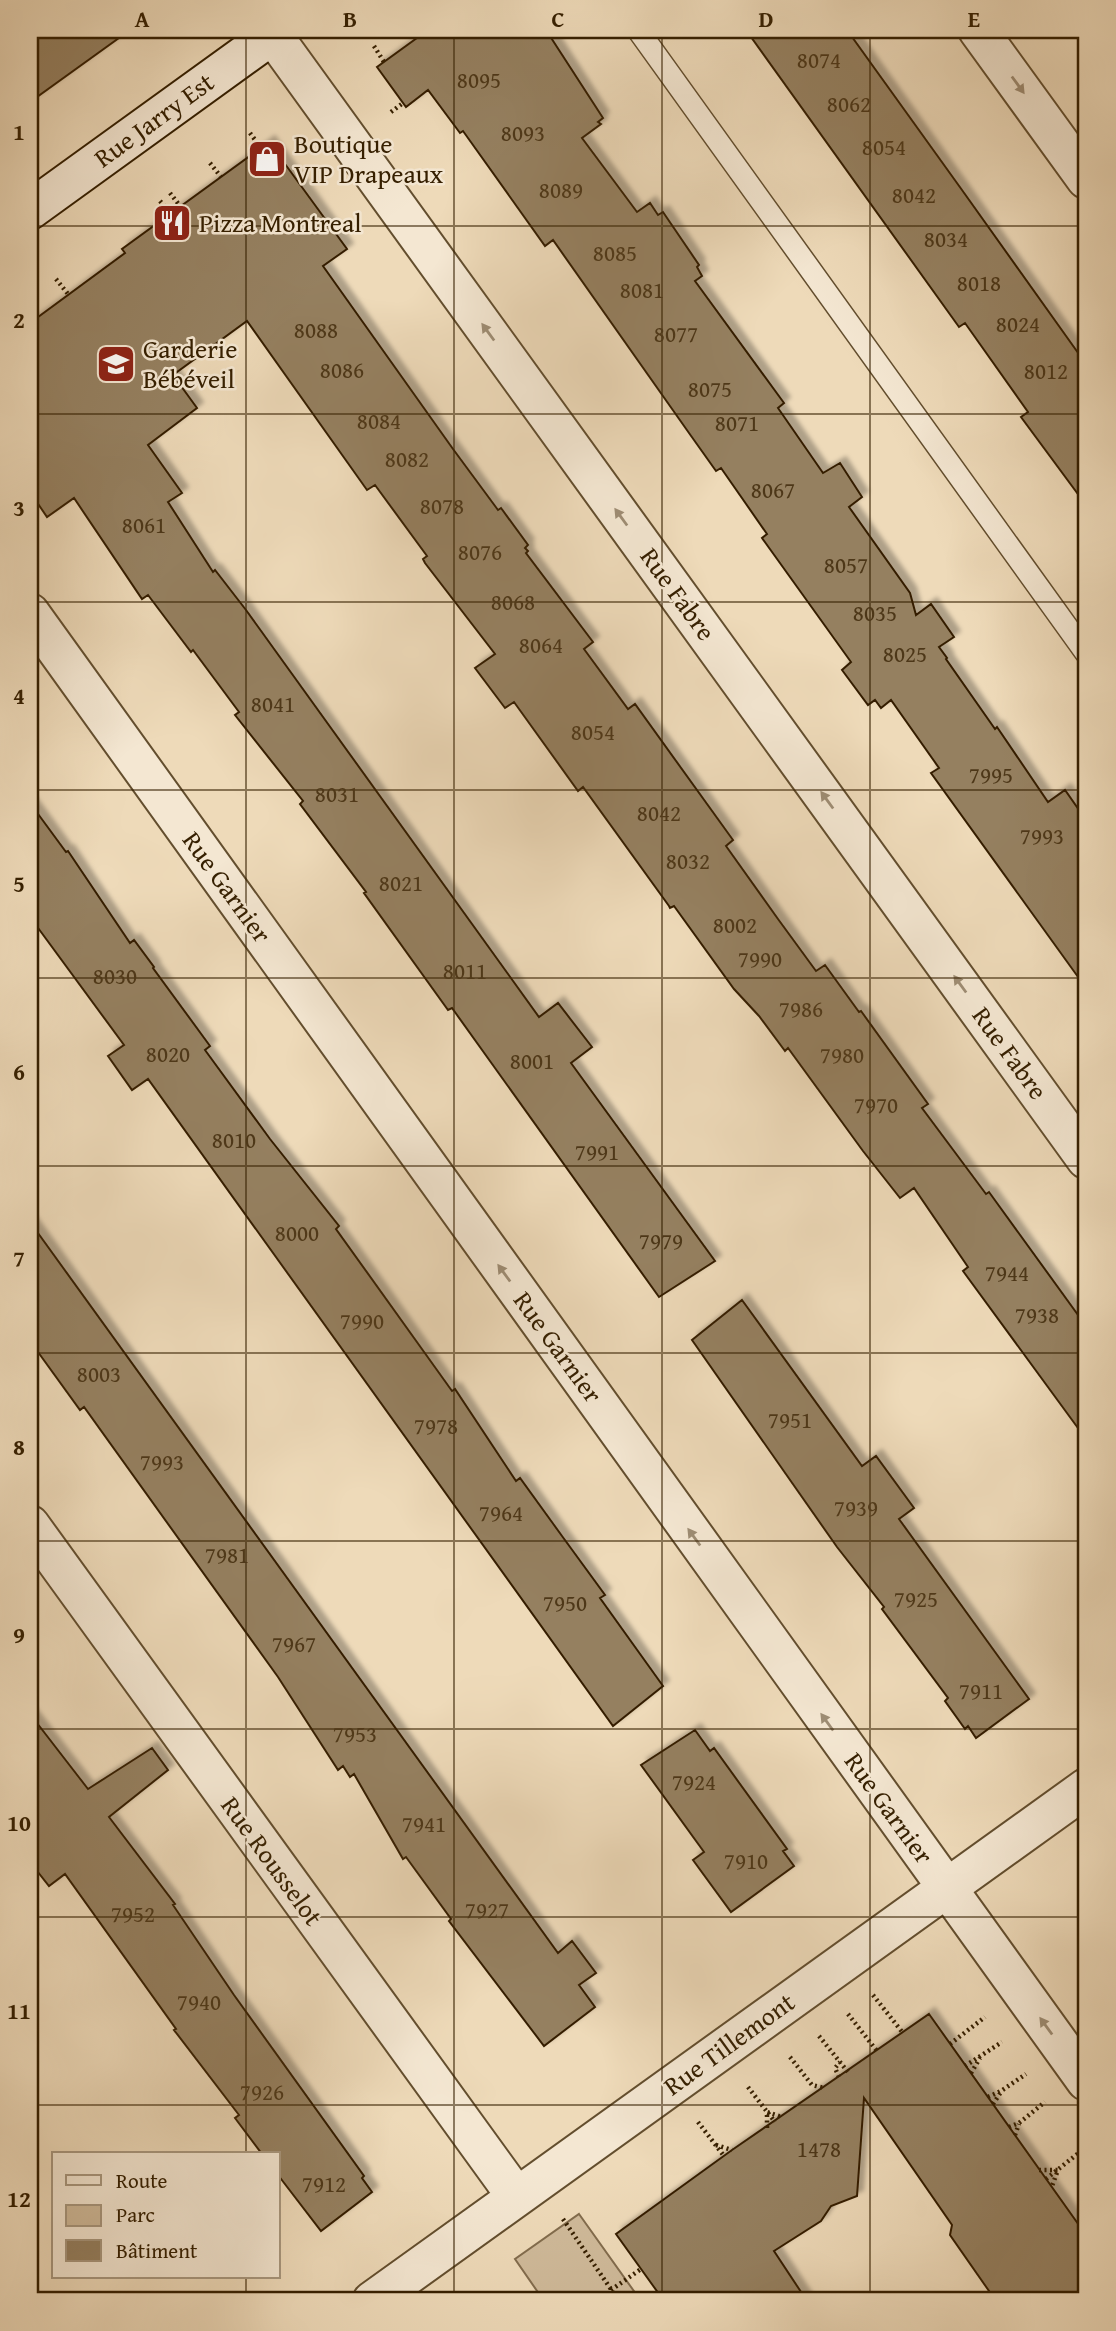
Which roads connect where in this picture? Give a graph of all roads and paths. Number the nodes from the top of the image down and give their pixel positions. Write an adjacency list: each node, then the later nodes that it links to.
1 (638, 30): 21 (lane)
2 (978, 30): 12 (street, one-way to 12)
3 (273, 31): 16 (street, Rue Jarry Est); 22 (street, Rue Fabre, one-way to 3)
4 (374, 47): 5 (path)
5 (384, 62)
6 (403, 103): 7 (path)
7 (391, 113)
8 (250, 133): 9 (path)
9 (261, 148)
10 (210, 163): 11 (path)
11 (221, 177)
12 (1086, 179)
13 (170, 192): 15 (path)
14 (160, 201): 17 (path)
15 (180, 206)
16 (30, 211)
17 (170, 213)
18 (56, 279): 19 (path)
19 (68, 295)
20 (30, 613): 25 (street, Rue Garnier, one-way to 20)
21 (1086, 653)
22 (1086, 1159)
23 (30, 1525): 67 (street, Rue Rousselot)
24 (1086, 1788): 25 (street, Rue Tillemont)
25 (947, 1889): 42 (street, Rue Garnier, one-way to 25); 67 (street, Rue Tillemont)
26 (873, 1995): 29 (path)
27 (848, 2014): 33 (path)
28 (985, 2017): 32 (path)
29 (903, 2032)
30 (818, 2035): 36 (path)
31 (1002, 2041): 35 (path)
32 (950, 2044)
33 (877, 2051)
34 (789, 2056): 43 (path)
35 (981, 2057): 37 (path); 39 (path)
36 (840, 2062): 38 (path); 41 (path)
37 (965, 2066)
38 (848, 2072)
39 (971, 2073)
40 (1026, 2074): 46 (path)
41 (839, 2077)
42 (1086, 2081)
43 (811, 2085): 45 (path); 47 (path)
44 (748, 2086): 51 (path)
45 (824, 2088)
46 (1001, 2091): 48 (path); 50 (path)
47 (817, 2093)
48 (988, 2097)
49 (1045, 2102): 55 (path)
50 (993, 2104)
51 (767, 2112): 52 (path); 54 (path); 57 (path)
52 (782, 2117)
53 (698, 2122): 59 (path)
54 (775, 2122)
55 (1019, 2123): 56 (path); 58 (path)
56 (1009, 2126)
57 (767, 2128)
58 (1014, 2135)
59 (716, 2144): 60 (path); 62 (path)
60 (732, 2150)
61 (1081, 2151): 64 (path)
62 (724, 2156)
63 (1039, 2170): 64 (path)
64 (1058, 2170): 65 (path); 66 (path)
65 (1046, 2179)
66 (1052, 2186)
67 (516, 2196): 71 (street, Rue Tillemont)
68 (562, 2219): 70 (path)
69 (642, 2269): 70 (path)
70 (611, 2290): 72 (path)
71 (372, 2301)
72 (619, 2301)

